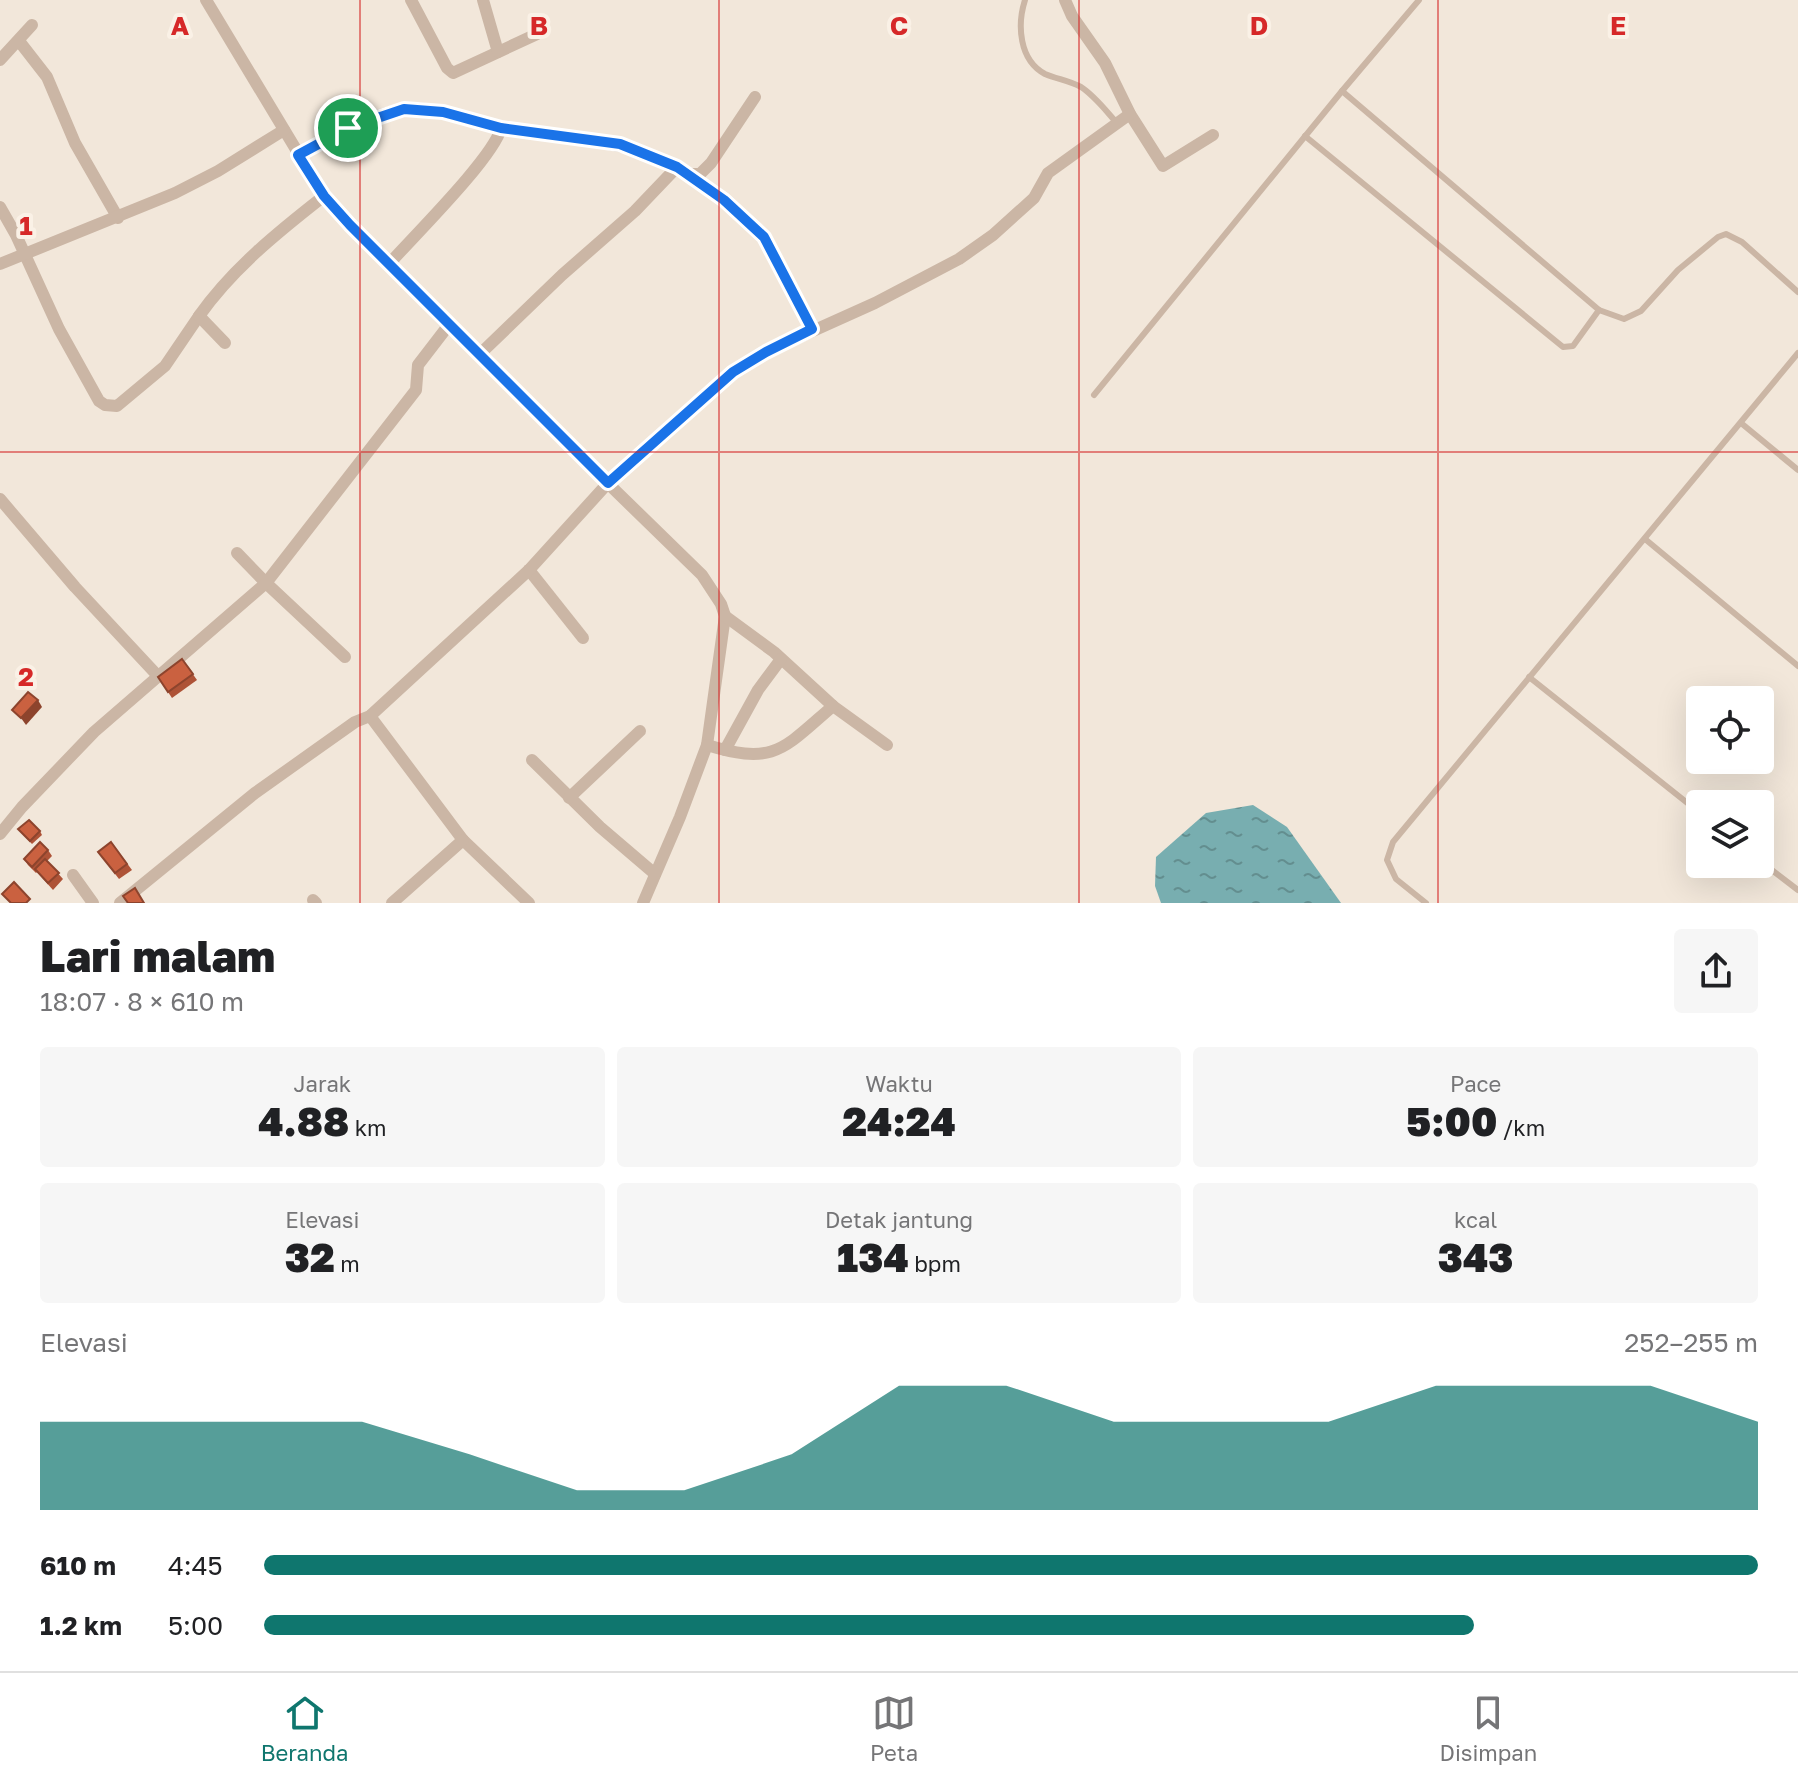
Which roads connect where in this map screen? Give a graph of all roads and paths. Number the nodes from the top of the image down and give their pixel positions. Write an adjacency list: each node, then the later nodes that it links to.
1 (206, 0): 17 (street)
2 (411, 0): 10 (street)
3 (483, 0): 10 (street)
4 (1025, 0): 15 (lane)
5 (1065, 0): 14 (street)
6 (1419, 0): 12 (lane)
7 (32, 25): 9 (street)
8 (537, 34): 10 (street)
9 (19, 41): 11 (street); 25 (street)
10 (498, 52)
11 (0, 60)
12 (1342, 91): 19 (lane); 30 (lane)
13 (755, 97): 22 (street)
14 (1130, 114): 15 (street); 18 (street)
15 (1117, 123): 33 (street)
16 (501, 128): 20 (street); 21 (street); 28 (street)
17 (284, 130): 20 (street); 25 (street)
18 (1213, 135)
19 (1305, 136): 30 (lane); 37 (lane)
20 (298, 155): 23 (street)
21 (677, 167): 22 (street); 35 (street)
22 (689, 174): 33 (street)
23 (324, 196): 28 (street); 31 (street)
24 (0, 207): 26 (street)
25 (118, 218): 26 (street)
26 (23, 254): 27 (street); 31 (street)
27 (0, 264)
28 (389, 264): 32 (street)
29 (1798, 292): 30 (lane)
30 (1599, 310)
31 (199, 316): 34 (street)
32 (448, 326): 35 (street); 45 (street)
33 (812, 329): 40 (street)
34 (225, 343)
35 (481, 353): 40 (street)
36 (1798, 353): 38 (lane)
37 (1094, 395)
38 (1741, 423): 39 (lane); 42 (lane)
39 (1798, 470)
40 (608, 483): 44 (street); 46 (street)
41 (0, 499): 51 (street)
42 (1645, 539): 50 (lane); 52 (lane)
43 (237, 553): 45 (street)
44 (529, 570): 47 (street); 54 (street)
45 (266, 583): 48 (street); 51 (street)
46 (725, 616): 49 (street); 56 (street)
47 (583, 638)
48 (345, 657)
49 (781, 659): 53 (street); 58 (street)
50 (1798, 666)
51 (157, 675): 62 (street)
52 (1529, 677): 61 (lane); 73 (lane)
53 (833, 706): 57 (street); 58 (street)
54 (370, 716): 63 (street); 70 (street)
55 (640, 731): 60 (street)
56 (707, 745): 58 (street); 65 (street)
57 (887, 745)
58 (725, 750)
59 (532, 760): 60 (street)
60 (569, 798): 65 (street)
61 (1686, 802)
62 (0, 834)
63 (463, 840): 68 (street); 71 (street)
64 (1774, 872): 67 (lane)
65 (655, 874): 72 (street)
66 (73, 875): 69 (street)
67 (1798, 890)
68 (520, 900)
69 (93, 903)
70 (120, 903)
71 (392, 903)
72 (643, 903)
73 (1426, 903)

